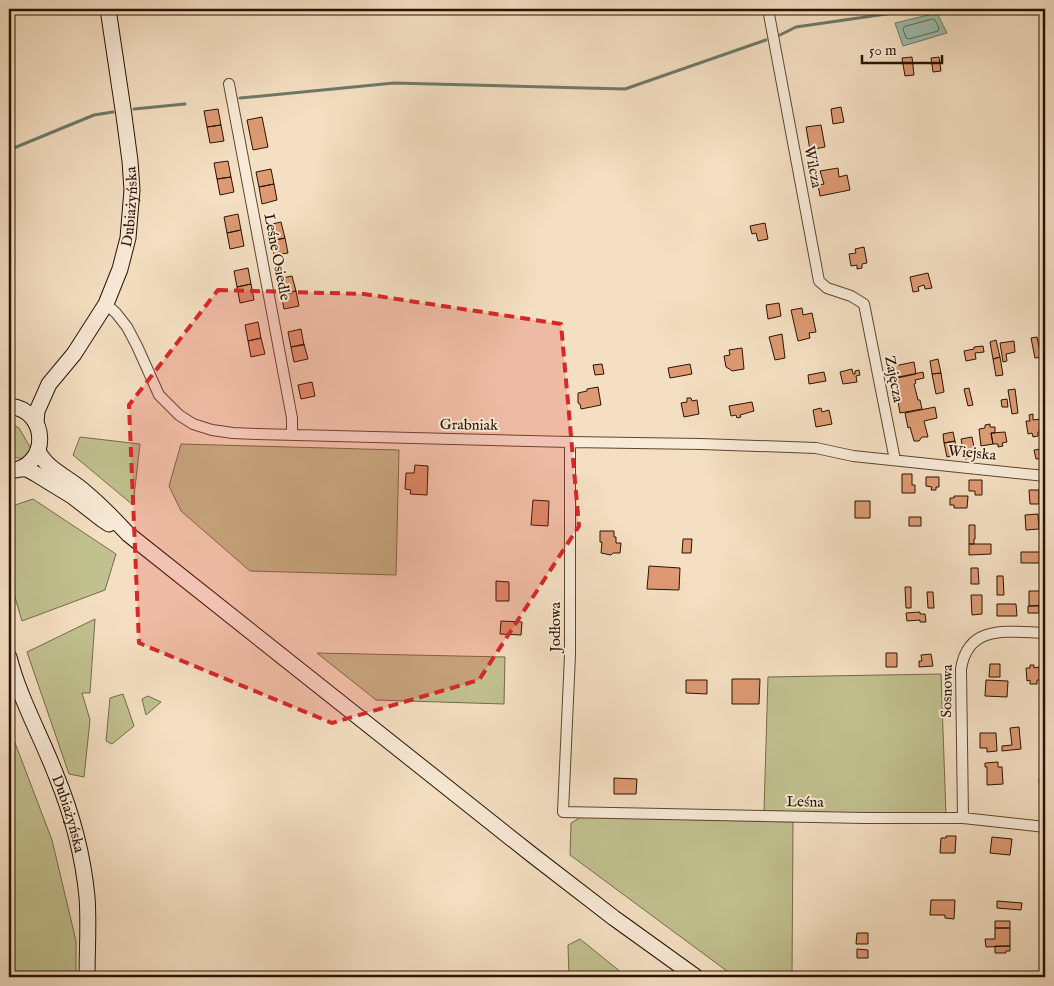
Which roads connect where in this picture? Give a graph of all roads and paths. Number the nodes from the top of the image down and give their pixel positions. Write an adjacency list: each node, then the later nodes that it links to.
1 (108, 9): 4 (main road, Dubiażyńska)
2 (768, 9): 5 (street, Wilcza)
3 (229, 84): 9 (street, Leśne Osiedle)
4 (106, 304): 6 (main road, Dubiażyńska); 9 (street, Grabniak)
5 (864, 304): 12 (street, Zajęcza)
6 (49, 384): 7 (main road, Dubiażyńska); 8 (main road, Dubiażyńska)
7 (13, 406): 8 (main road)
8 (36, 423): 11 (main road)
9 (292, 435): 10 (street, Grabniak)
10 (570, 442): 12 (street, Grabniak); 18 (street, Jodłowa)
11 (38, 451): 13 (main road); 15 (main road)
12 (895, 460): 14 (street, Wiejska)
13 (14, 470): 15 (main road)
14 (1045, 476)
15 (128, 534): 22 (main road)
16 (1045, 633): 19 (street, Sosnowa)
17 (9, 658): 21 (main road, Dubiażyńska)
18 (563, 812): 19 (street, Leśna)
19 (963, 818): 20 (street, Leśna)
20 (1045, 827)
21 (86, 977)
22 (696, 977)

